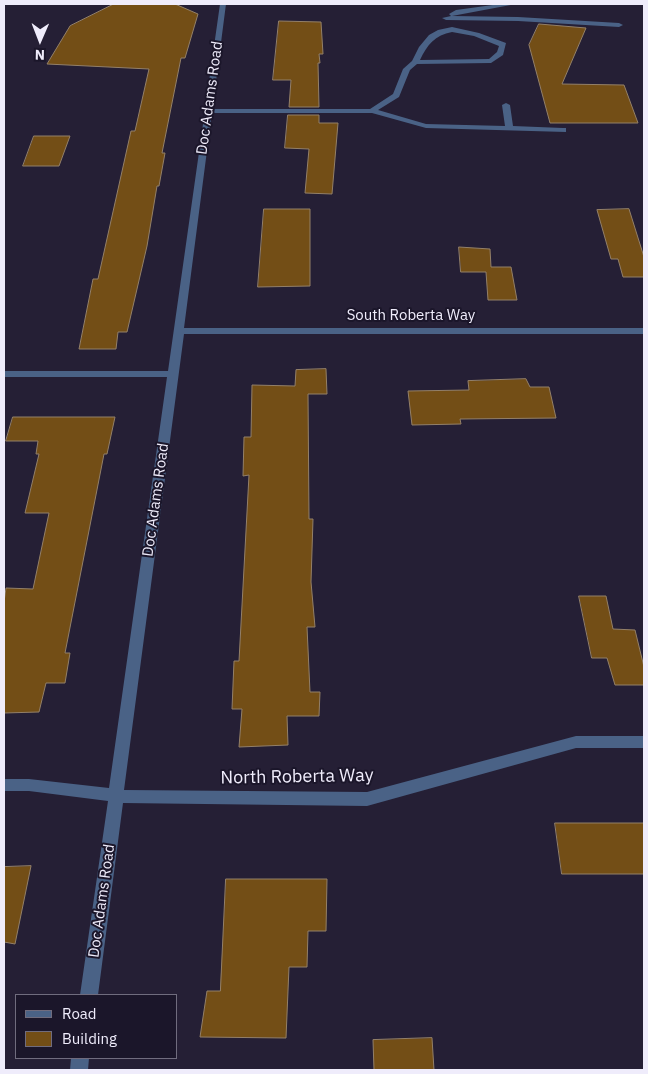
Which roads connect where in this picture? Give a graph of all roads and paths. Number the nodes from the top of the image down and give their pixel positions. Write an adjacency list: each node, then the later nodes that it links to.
1 (223, 4): 8 (street, Doc Adams Road)
2 (513, 4): 3 (street)
3 (446, 18): 4 (street); 5 (street)
4 (619, 25)
5 (438, 31): 6 (street); 6 (street)
6 (415, 62): 9 (street)
7 (506, 105): 10 (street)
8 (209, 111): 9 (street); 12 (street, Doc Adams Road)
9 (372, 111): 10 (street)
10 (509, 128): 11 (street)
11 (563, 130)
12 (179, 331): 13 (street, South Roberta Way); 15 (street, Doc Adams Road)
13 (644, 331)
14 (4, 374): 15 (street)
15 (173, 374): 18 (street, Doc Adams Road)
16 (644, 742): 18 (street, North Roberta Way)
17 (4, 785): 18 (street, North Roberta Way)
18 (117, 796): 19 (street, Doc Adams Road)
19 (89, 994)

